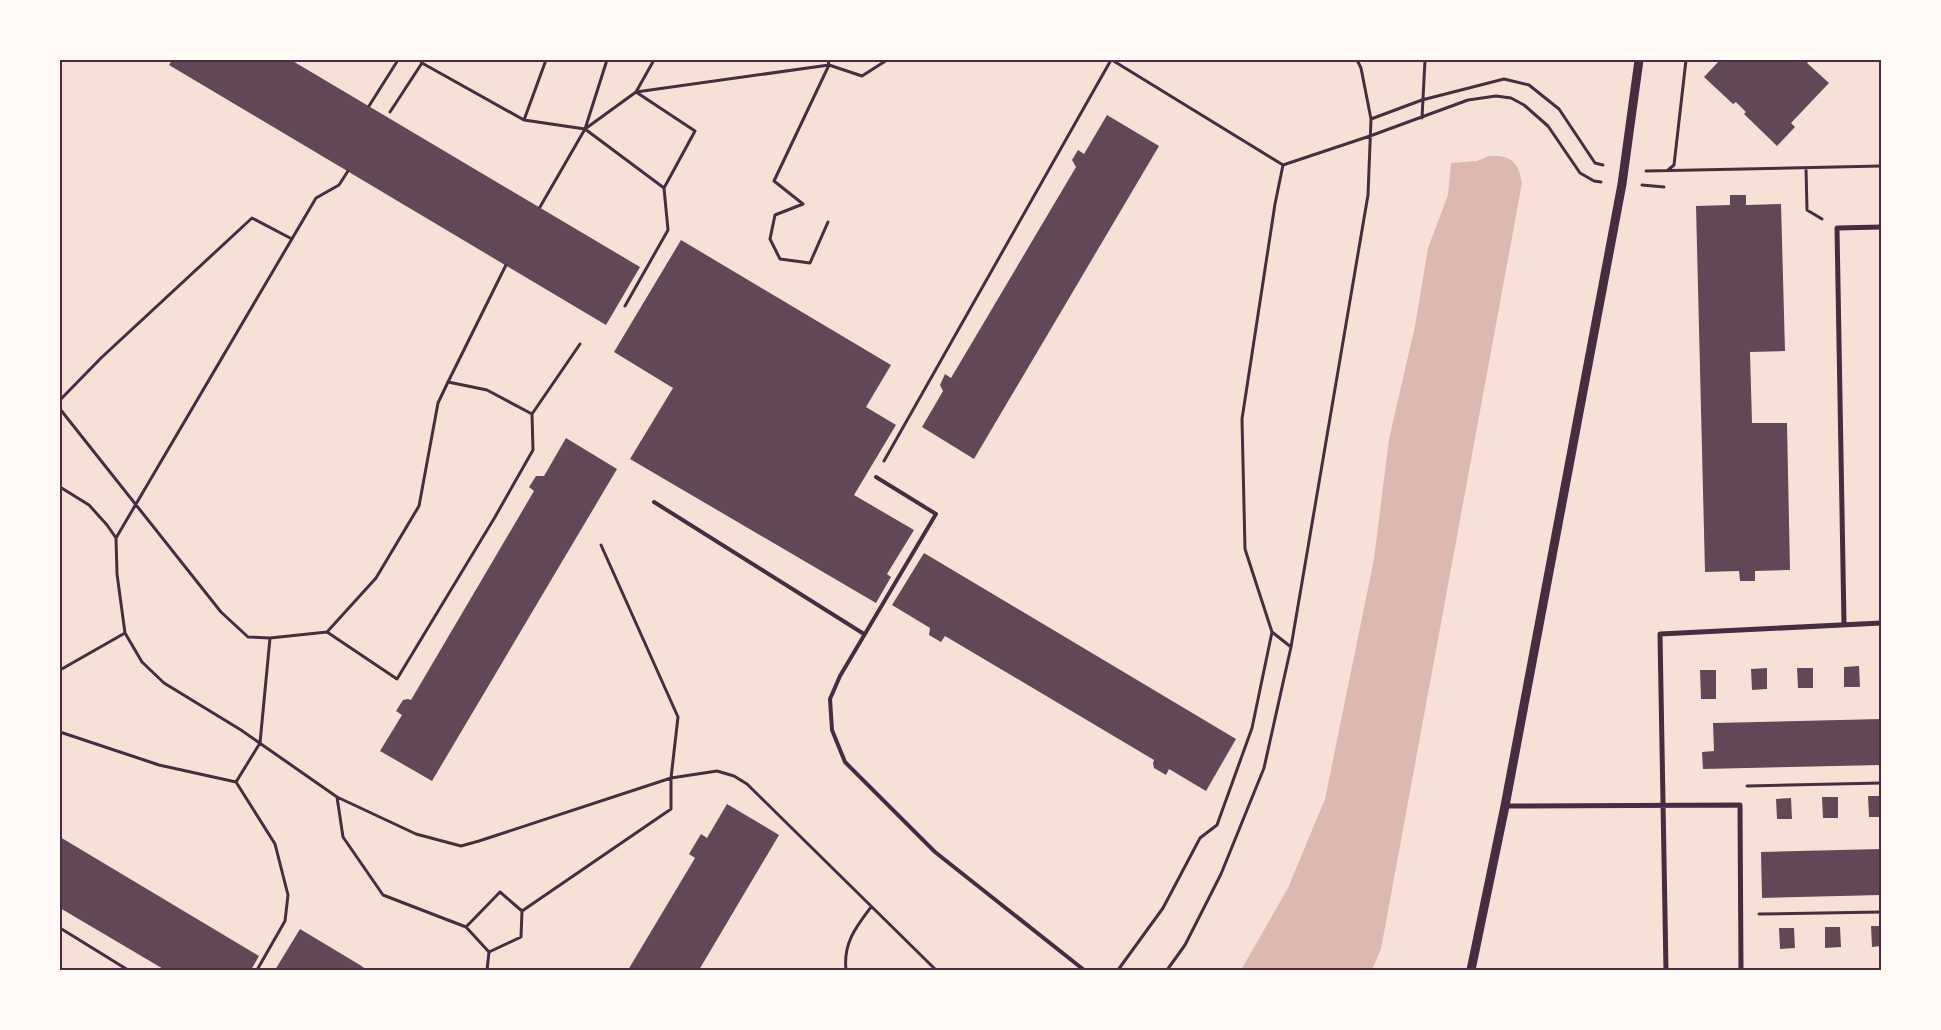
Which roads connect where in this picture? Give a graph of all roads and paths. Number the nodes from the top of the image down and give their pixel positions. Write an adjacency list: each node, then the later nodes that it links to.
1 (398, 60): 16 (path)
2 (546, 60): 20 (path)
3 (607, 60): 21 (path)
4 (654, 60): 14 (path)
5 (828, 60): 13 (path)
6 (886, 60): 13 (path)
7 (1111, 60): 23 (path); 43 (path)
8 (1357, 60): 19 (path)
9 (1425, 60): 15 (path)
10 (1639, 60): 27 (street)
11 (1686, 60): 25 (path)
12 (421, 61): 17 (path); 20 (path)
13 (829, 65): 14 (path); 32 (path)
14 (636, 92): 21 (path); 30 (path)
15 (1422, 100): 18 (path); 19 (path); 27 (path)
16 (369, 106)
17 (390, 112)
18 (1422, 118): 22 (path); 28 (path)
19 (1371, 119): 22 (path)
20 (524, 120): 21 (path)
21 (585, 128): 30 (path); 31 (path)
22 (1370, 136): 23 (path); 56 (path)
23 (1283, 165): 52 (path)
24 (1881, 166): 25 (path)
25 (1806, 168): 34 (path)
26 (348, 171): 35 (path)
27 (1624, 171): 28 (street)
28 (1622, 184): 29 (path); 66 (street)
29 (1664, 187)
30 (664, 188): 37 (path)
31 (540, 207)
32 (828, 222)
33 (1881, 227): 34 (street)
34 (1837, 228): 50 (street)
35 (292, 239): 40 (path); 46 (path)
36 (506, 265): 39 (path)
37 (625, 306)
38 (580, 344): 42 (path)
39 (448, 382): 42 (path); 51 (path)
40 (60, 400)
41 (60, 409): 46 (path)
42 (532, 414): 51 (path)
43 (876, 477): 54 (lane)
44 (60, 487): 47 (path)
45 (654, 502): 54 (lane)
46 (135, 504): 47 (path); 55 (path)
47 (116, 538): 53 (path)
48 (601, 545): 60 (path)
49 (1881, 623): 50 (street)
50 (1844, 624): 64 (street)
51 (327, 632): 55 (path)
52 (1272, 632): 56 (path); 80 (path)
53 (125, 633): 57 (path); 59 (path)
54 (864, 634): 79 (lane)
55 (270, 638): 59 (path)
56 (1291, 647): 81 (path)
57 (60, 670)
58 (60, 732): 61 (path)
59 (260, 743): 61 (path); 63 (path)
60 (671, 778): 63 (path); 67 (path); 68 (path)
61 (236, 782): 75 (path)
62 (1881, 783): 65 (path)
63 (338, 796): 71 (path)
64 (1662, 805): 65 (street); 66 (street); 83 (street)
65 (1740, 805): 70 (street)
66 (1505, 806): 82 (street)
67 (871, 907): 77 (path); 78 (path)
68 (522, 911): 71 (path); 73 (path)
69 (1881, 912): 70 (path)
70 (1740, 915): 84 (street)
71 (466, 927): 73 (path)
72 (60, 928): 74 (path)
73 (489, 952): 76 (path)
74 (128, 970)
75 (257, 970)
76 (487, 970)
77 (846, 970)
78 (936, 970)
79 (1084, 970)
80 (1118, 970)
81 (1167, 970)
82 (1471, 970)
83 (1666, 970)
84 (1741, 970)

